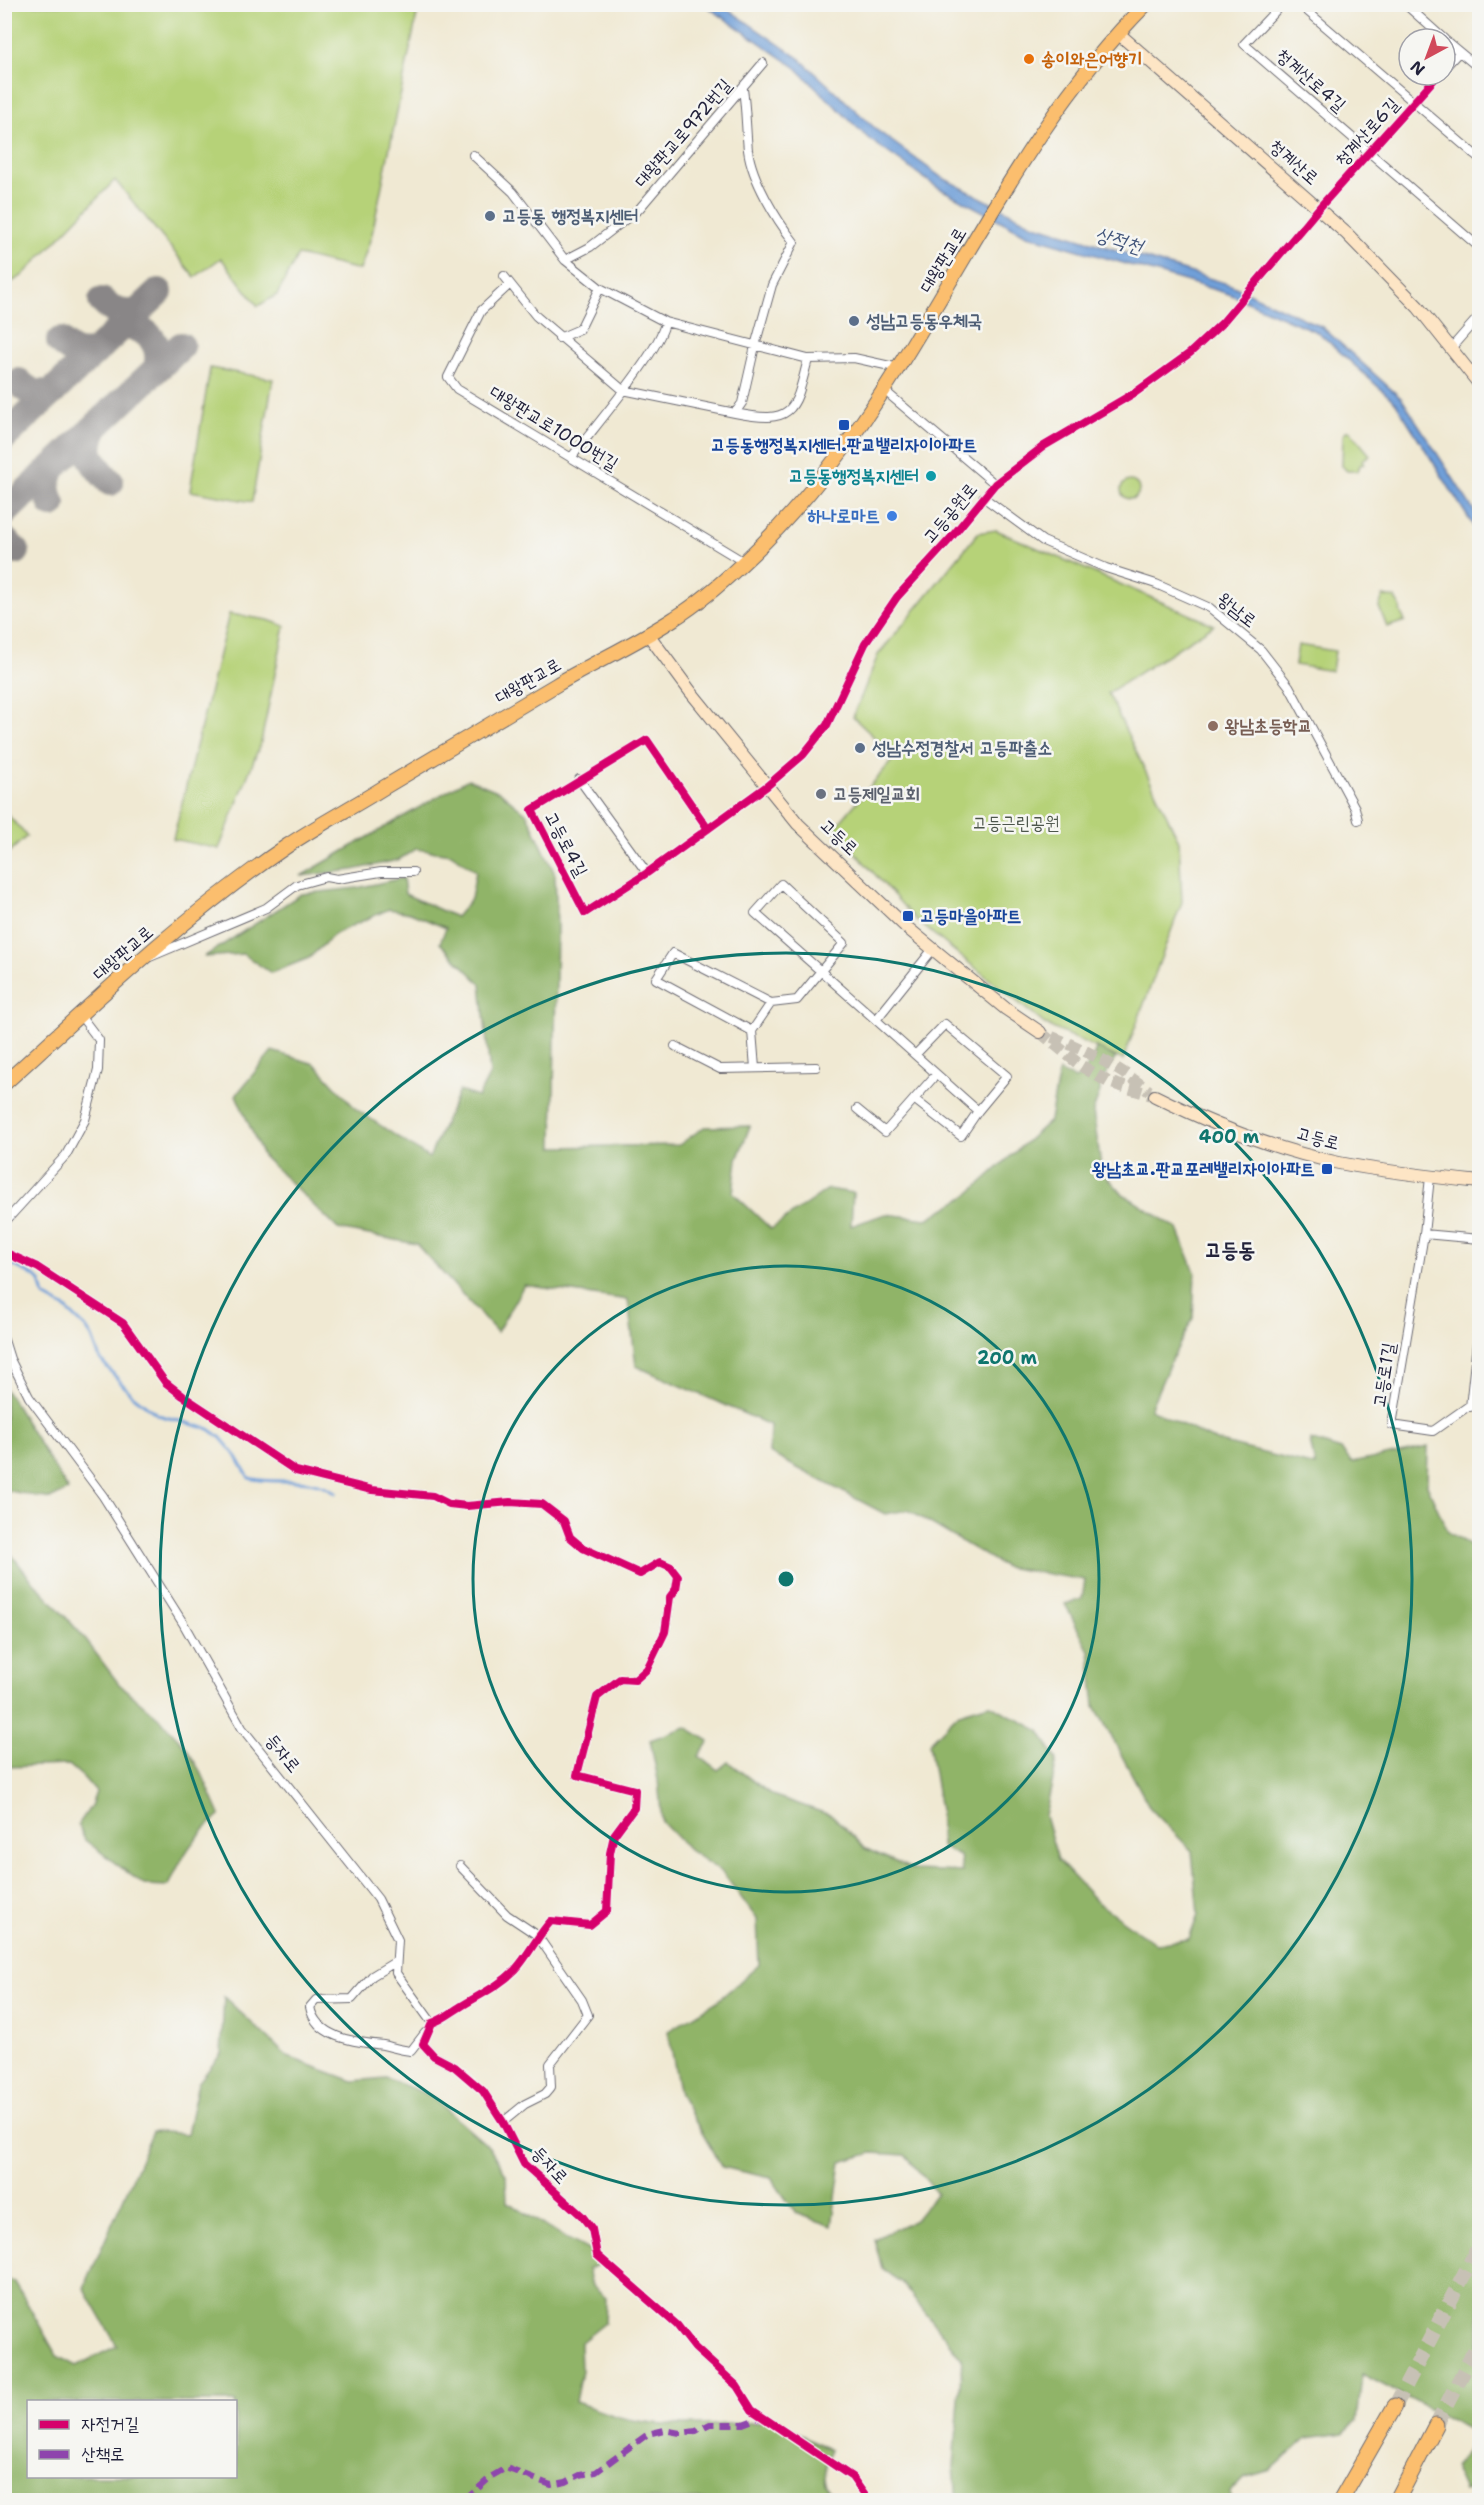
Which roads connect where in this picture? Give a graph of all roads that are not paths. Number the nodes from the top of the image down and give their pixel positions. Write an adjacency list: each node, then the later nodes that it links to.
1 (1146, 4): 6 (main road)
2 (1282, 4): 13 (street, 청계산로4길)
3 (1299, 4): 12 (street)
4 (1405, 4): 5 (street)
5 (1431, 27)
6 (1118, 33): 16 (street, 청계산로); 28 (main road, 대왕판교로)
7 (1459, 52): 9 (street)
8 (763, 63): 11 (street, 대왕판교로972번길)
9 (1479, 69)
10 (1427, 87): 12 (street, 청계산로6길)
11 (743, 89): 18 (street, 대왕판교로972번길); 25 (street)
12 (1414, 102): 13 (street, 청계산로6길); 15 (street)
13 (1370, 152): 16 (street, 청계산로6길); 17 (street, 청계산로4길)
14 (473, 155): 18 (street)
15 (1479, 159)
16 (1319, 208): 26 (street, 청계산로); 34 (street, 고등공원로)
17 (1479, 248)
18 (565, 260): 21 (street)
19 (504, 276): 20 (street)
20 (510, 284): 24 (street); 33 (street, 대왕판교로1000번길)
21 (600, 288): 23 (street); 24 (street)
22 (1479, 315): 26 (street)
23 (665, 322): 25 (street); 30 (street)
24 (560, 338): 30 (street)
25 (755, 346): 27 (street); 32 (street)
26 (1452, 347): 29 (street, 청계산로)
27 (808, 359): 28 (street); 32 (street)
28 (899, 368): 31 (main road, 대왕판교로)
29 (1479, 385)
30 (623, 390): 32 (street); 33 (street)
31 (885, 391): 34 (street); 36 (main road, 대왕판교로)
32 (735, 414)
33 (572, 458): 36 (street, 대왕판교로1000번길)
34 (995, 484): 35 (street, 고등공원로)
35 (983, 497): 39 (street, 고등공원로); 40 (street, 왕남로)
36 (744, 562): 37 (main road, 대왕판교로)
37 (648, 634): 39 (street, 고등로); 45 (main road, 대왕판교로)
38 (579, 779): 41 (street, 고등로4길); 43 (street); 43 (street, 고등로4길)
39 (767, 786): 41 (street, 고등로4길); 44 (street, 고등로)
40 (1358, 820)
41 (708, 829): 43 (street, 고등로4길)
42 (413, 872): 45 (street)
43 (647, 873)
44 (933, 949): 49 (street); 51 (street, 고등로)
45 (138, 962): 48 (main road, 대왕판교로)
46 (821, 971): 46 (street); 47 (street); 49 (street)
47 (771, 1003): 50 (street); 50 (street)
48 (80, 1015): 57 (main road, 대왕판교로); 64 (street)
49 (876, 1020): 53 (street)
50 (752, 1031): 55 (street)
51 (1040, 1032)
52 (675, 1046): 55 (street)
53 (915, 1054): 61 (street); 61 (street)
54 (816, 1067): 55 (street)
55 (755, 1068)
56 (932, 1080): 59 (street)
57 (4, 1084)
58 (1155, 1096): 62 (street, 고등로)
59 (914, 1099): 60 (street); 61 (street)
60 (857, 1109)
61 (978, 1111)
62 (1430, 1177): 63 (street, 고등로); 65 (street, 고등로1길)
63 (1479, 1182)
64 (4, 1222)
65 (1424, 1234): 66 (street); 71 (street, 고등로1길)
66 (1479, 1239)
67 (4, 1252): 73 (street)
68 (1479, 1315): 71 (street)
69 (4, 1340): 74 (street, 등자로)
70 (1479, 1398): 71 (street, 고등로1길)
71 (1470, 1407)
72 (460, 1866): 73 (street)
73 (537, 1935): 75 (street); 76 (street)
74 (395, 1962): 75 (street, 등자로); 75 (street)
75 (432, 2023): 76 (street, 등자로)
76 (503, 2122): 79 (street, 등자로)
77 (1395, 2406): 80 (highway)
78 (1436, 2425): 81 (highway)
79 (868, 2500)
80 (1341, 2500)
81 (1397, 2500)

